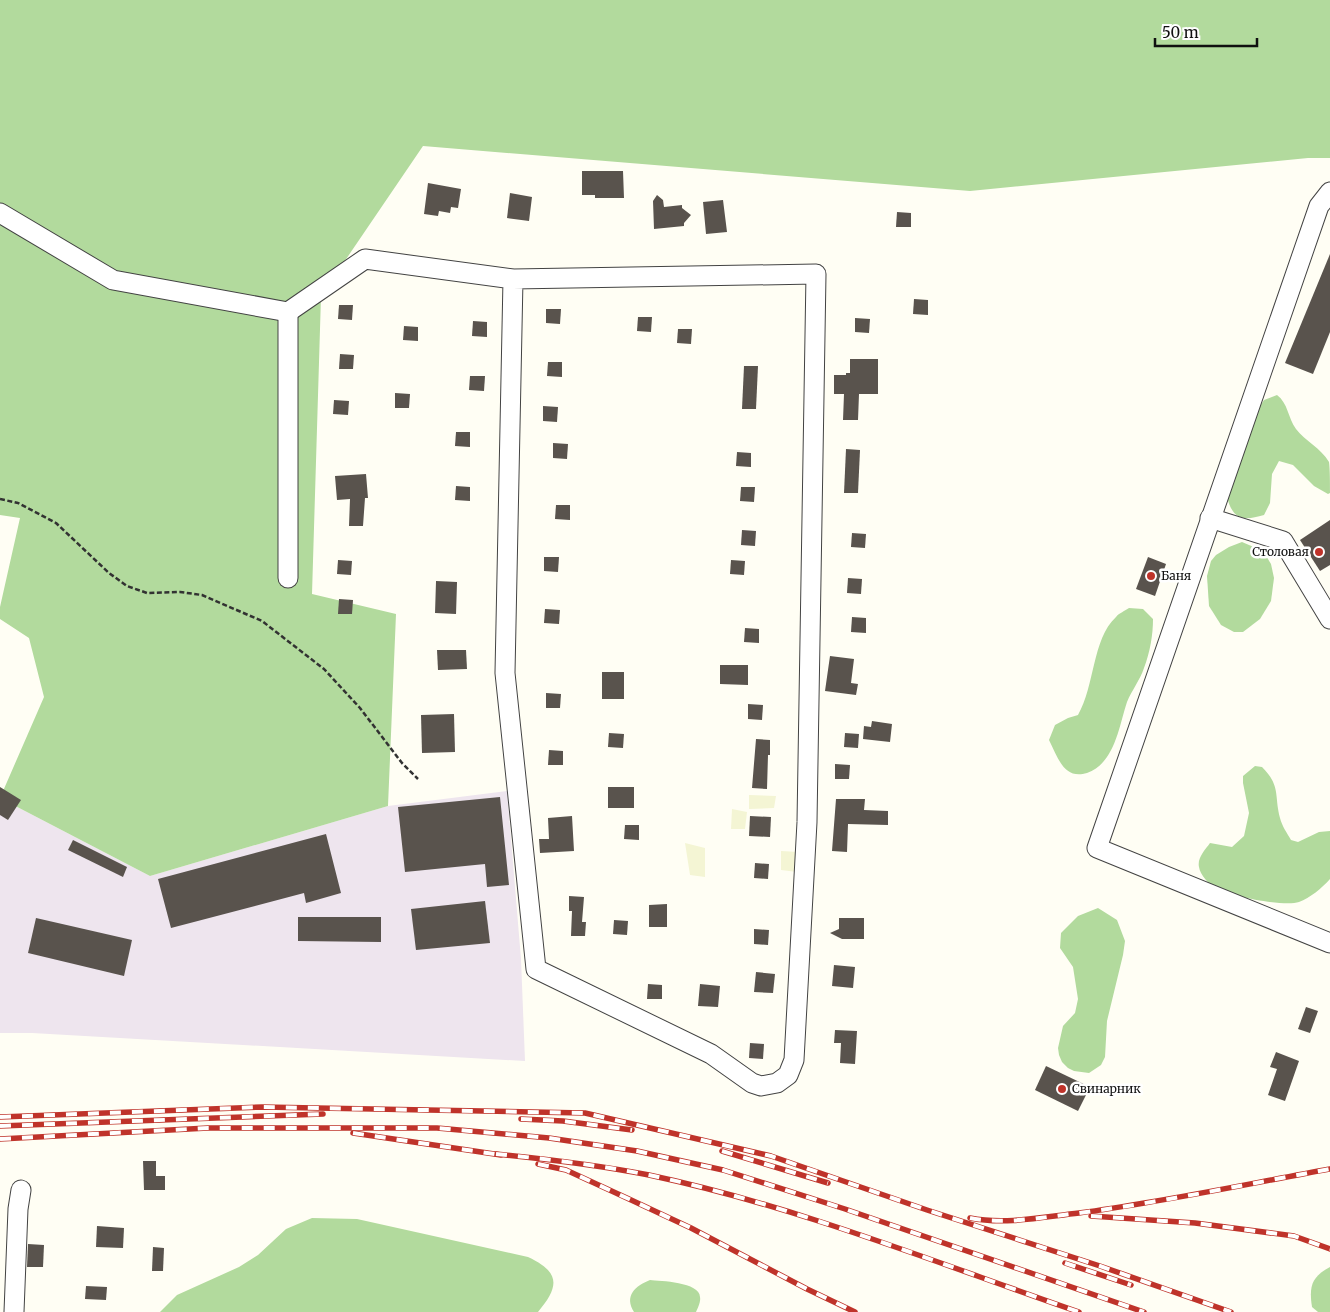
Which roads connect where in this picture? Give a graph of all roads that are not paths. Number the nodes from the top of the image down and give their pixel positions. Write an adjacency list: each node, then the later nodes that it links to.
1 (1330, 192): 5 (street)
2 (0, 213): 4 (street)
3 (513, 279): 3 (street); 4 (street)
4 (288, 312): 6 (street)
5 (1210, 518): 7 (street); 8 (street)
6 (288, 578)
7 (1330, 619)
8 (1330, 944)
9 (21, 1190): 10 (street)
10 (14, 1312)

